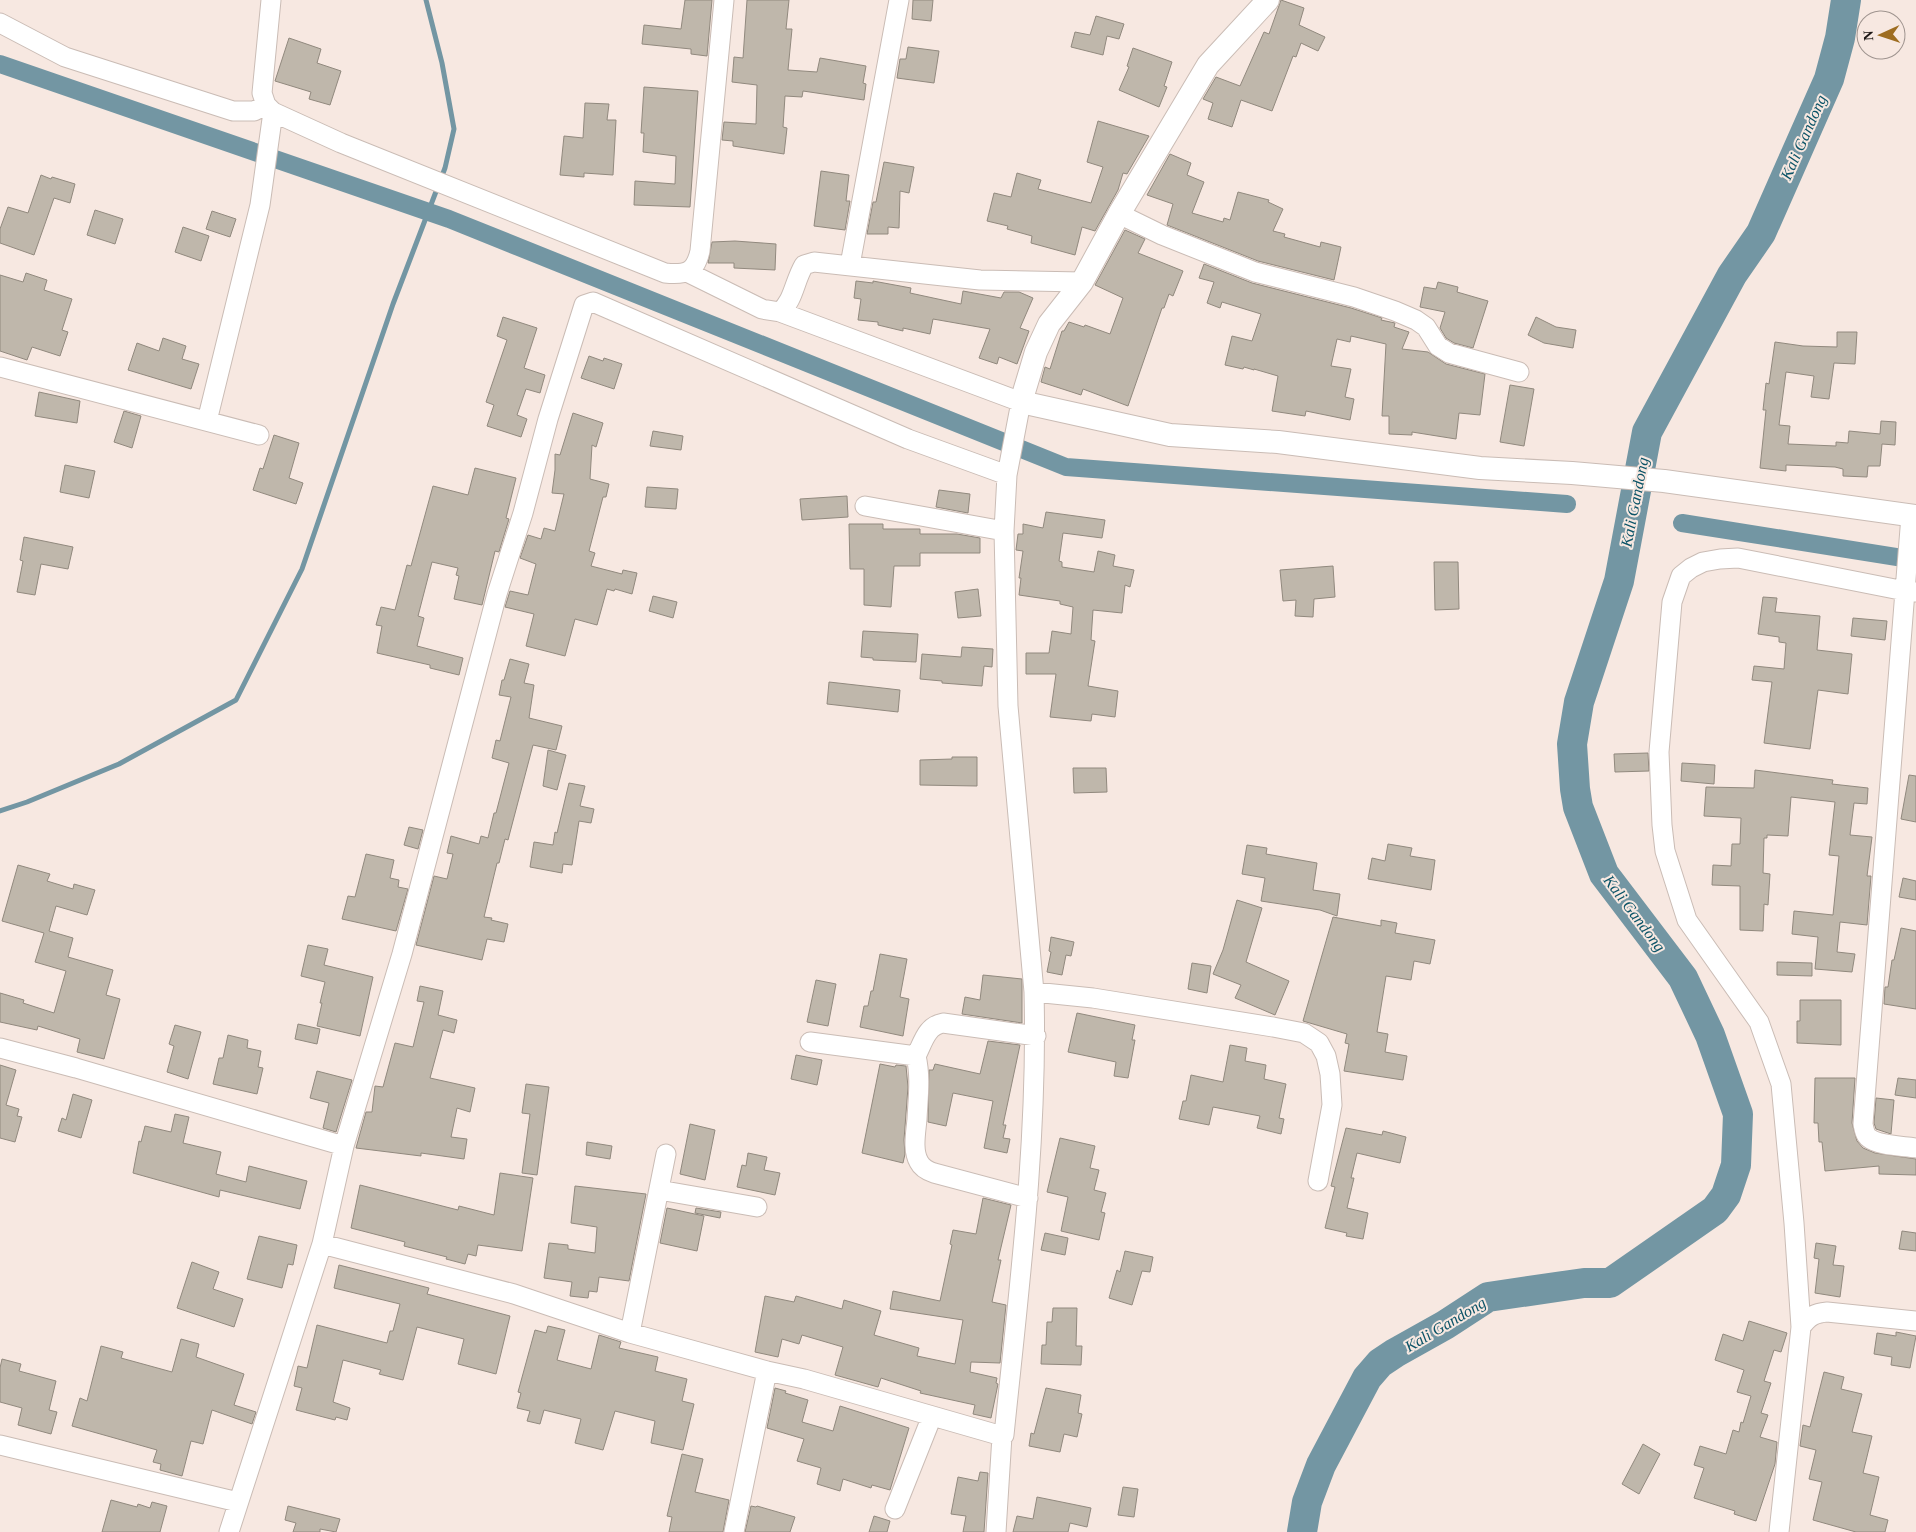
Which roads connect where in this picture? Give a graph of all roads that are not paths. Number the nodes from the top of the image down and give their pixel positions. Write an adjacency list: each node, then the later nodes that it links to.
1 (271, 0): 6 (street)
2 (724, 0): 9 (street)
3 (899, 0): 8 (street)
4 (1268, 0): 7 (street)
5 (0, 23): 6 (street)
6 (270, 109): 9 (street); 15 (street)
7 (1119, 214): 10 (street); 13 (street)
8 (850, 266): 10 (street); 11 (street)
9 (687, 272): 11 (street)
10 (1082, 282): 14 (street)
11 (780, 312): 14 (street)
12 (0, 367): 15 (street)
13 (1519, 372)
14 (1019, 411): 17 (street); 19 (street)
15 (207, 421): 16 (street)
16 (259, 435)
17 (1008, 467): 20 (street); 27 (street)
18 (864, 506): 20 (street)
19 (1912, 521): 21 (street)
20 (1004, 531): 22 (street)
21 (1910, 591): 28 (street); 36 (street)
22 (1034, 992): 23 (street); 30 (street)
23 (1036, 1036): 26 (street); 32 (street)
24 (810, 1042): 26 (street)
25 (0, 1048): 27 (street)
26 (916, 1056): 32 (street)
27 (344, 1146): 34 (street)
28 (1916, 1148)
29 (666, 1154): 31 (street)
30 (1318, 1181)
31 (659, 1190): 33 (street); 37 (street)
32 (1028, 1198): 40 (street)
33 (757, 1206)
34 (322, 1244): 37 (street); 42 (street)
35 (1916, 1321): 36 (street)
36 (1801, 1327): 47 (street)
37 (630, 1332): 38 (street)
38 (767, 1371): 39 (street); 45 (street)
39 (932, 1416): 40 (street); 43 (street)
40 (1002, 1436): 46 (street)
41 (0, 1445): 42 (street)
42 (238, 1502): 44 (street)
43 (896, 1509)
44 (229, 1532)
45 (734, 1532)
46 (996, 1532)
47 (1779, 1532)

